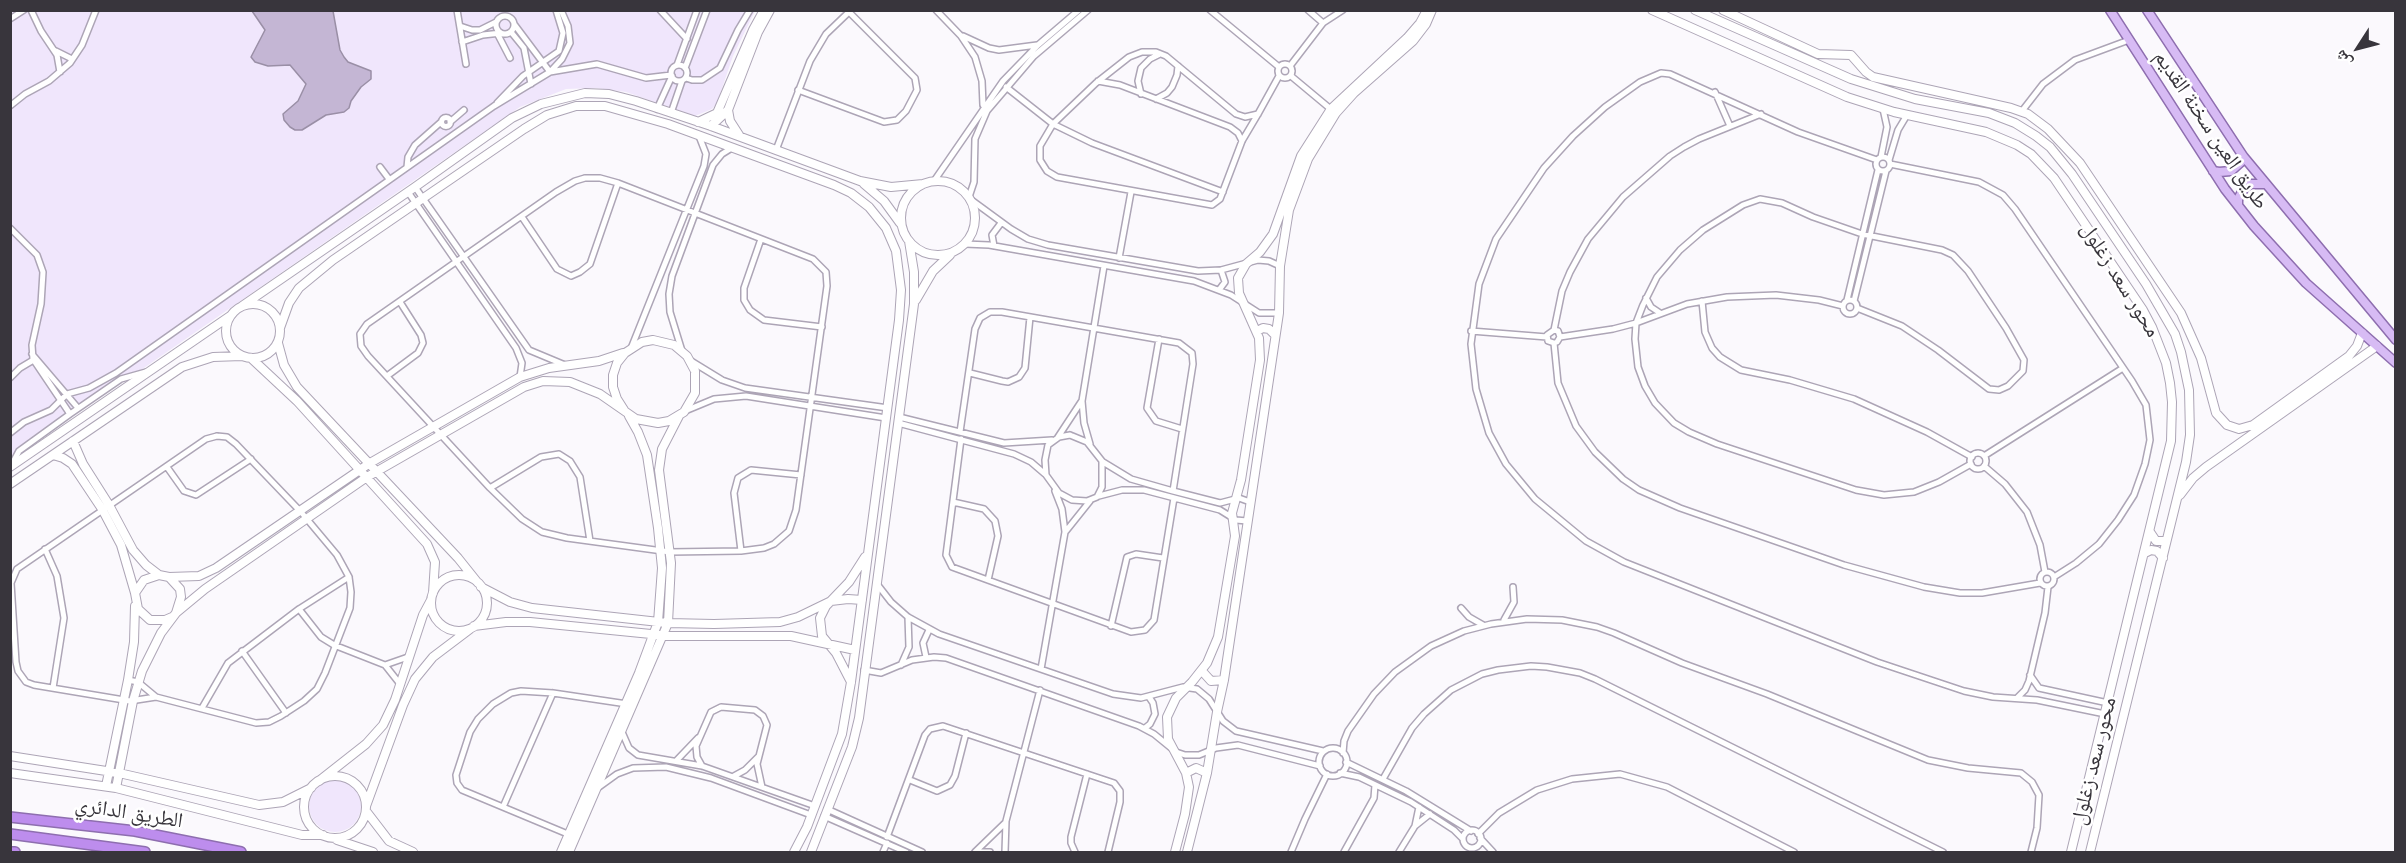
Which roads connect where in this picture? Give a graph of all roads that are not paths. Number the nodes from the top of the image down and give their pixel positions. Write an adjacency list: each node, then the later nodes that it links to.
1 (96, 10): 45 (street)
2 (458, 10): 33 (street)
3 (496, 10): 30 (street)
4 (507, 10): 31 (street)
5 (556, 10): 46 (street)
6 (561, 10): 55 (street)
7 (660, 10): 38 (street)
8 (698, 10): 38 (street)
9 (707, 10): 52 (street)
10 (750, 10): 59 (street)
11 (764, 10): 34 (street)
12 (770, 10): 34 (street)
13 (936, 10): 37 (street)
14 (1079, 10): 41 (street)
15 (1088, 10): 62 (street)
16 (1210, 10): 51 (street)
17 (1308, 10): 32 (street)
18 (1343, 10): 32 (street)
19 (1427, 10): 75 (street)
20 (1432, 10): 75 (street)
21 (1652, 10): 71 (street, محور سعد زغلول)
22 (1695, 10): 81 (street, محور سعد زغلول)
23 (1723, 10): 76 (street)
24 (2110, 10): 39 (main road, طريق العين سخنة القديم)
25 (2147, 10): 91 (main road, طريق العين سخنة القديم)
26 (23, 11): 28 (street); 29 (street)
27 (850, 11): 63 (street); 63 (street)
28 (32, 13): 42 (street)
29 (10, 19)
30 (497, 21): 31 (street); 33 (street); 36 (street)
31 (512, 21): 35 (street); 46 (street)
32 (1323, 23): 50 (street)
33 (460, 26): 40 (street)
34 (755, 31): 73 (street); 80 (street)
35 (511, 32): 36 (street); 54 (street)
36 (500, 33): 40 (street); 44 (street)
37 (961, 36): 41 (street); 70 (street)
38 (687, 39): 48 (street)
39 (2129, 40): 76 (street); 98 (main road, طريق العين سخنة القديم)
40 (462, 42): 47 (street)
41 (1038, 45): 70 (street)
42 (54, 51): 45 (street); 53 (street)
43 (1161, 54): 49 (street); 60 (street); 65 (street)
44 (510, 58)
45 (72, 59): 53 (street)
46 (543, 62): 54 (street); 55 (street)
47 (466, 64)
48 (677, 65): 52 (street); 56 (street)
49 (1178, 66): 66 (street); 77 (street)
50 (1290, 66): 51 (street); 58 (street)
51 (1279, 67): 57 (street)
52 (685, 68): 59 (street)
53 (60, 72): 67 (street)
54 (529, 72): 61 (street); 68 (street)
55 (550, 72): 56 (street); 61 (street)
56 (671, 76): 59 (street); 69 (street)
57 (1279, 76): 58 (street); 77 (street)
58 (1291, 76): 75 (street)
59 (684, 79): 74 (street)
60 (1098, 81): 65 (street); 83 (street)
61 (531, 84): 68 (street)
62 (1006, 87): 83 (street); 108 (street)
63 (798, 90): 90 (street)
64 (1715, 92): 78 (street); 85 (street); 155 (street)
65 (1141, 94): 66 (street)
66 (1156, 99): 88 (street)
67 (10, 106)
68 (494, 106): 95 (street)
69 (658, 106): 74 (street); 105 (street)
70 (983, 107): 101 (street)
71 (1883, 109): 79 (street, محور سعد زغلول); 92 (street)
72 (465, 110): 95 (street)
73 (728, 110): 84 (street); 87 (street)
74 (672, 111): 80 (street); 82 (street)
75 (1333, 111): 122 (street); 125 (street)
76 (2022, 111): 81 (street); 156 (street)
77 (1258, 114): 88 (street)
78 (1761, 114): 85 (street); 92 (street)
79 (1907, 115): 93 (street); 234 (street, محور سعد زغلول)
80 (698, 122): 84 (street)
81 (2015, 123): 224 (street, محور سعد زغلول)
82 (668, 124): 86 (street); 109 (street)
83 (1053, 124): 106 (street); 107 (street)
84 (711, 126): 87 (street)
85 (1730, 126): 153 (street)
86 (699, 136): 89 (street); 112 (street)
87 (740, 136): 90 (street)
88 (1242, 141): 107 (street)
89 (730, 148): 113 (street); 186 (street)
90 (776, 150): 100 (street)
91 (2243, 156): 98 (main road); 104 (main road, طريق العين سخنة القديم)
92 (1879, 158): 93 (street); 96 (street)
93 (1890, 162): 97 (street); 174 (street)
94 (380, 166): 99 (street)
95 (407, 167): 99 (street)
96 (1878, 170): 97 (street); 118 (street)
97 (1886, 171): 119 (street)
98 (2213, 171): 111 (main road, طريق العين سخنة القديم)
99 (389, 179): 180 (street)
100 (860, 181): 103 (street); 116 (street)
101 (934, 181): 103 (street); 108 (street)
102 (618, 183): 112 (street); 114 (street); 114 (street)
103 (923, 184): 116 (street)
104 (2265, 184): 111 (main road); 161 (main road, طريق العين سخنة القديم)
105 (412, 190): 109 (street); 110 (street); 142 (street)
106 (1131, 192): 107 (street); 128 (street)
107 (1223, 192)
108 (969, 198): 115 (street); 123 (street)
109 (424, 199): 110 (street); 127 (street)
110 (416, 204): 129 (street); 151 (street)
111 (2238, 205): 156 (main road, طريق العين سخنة القديم)
112 (687, 211): 113 (street); 164 (street)
113 (695, 214): 120 (street); 166 (street)
114 (522, 217): 127 (street)
115 (1001, 223): 124 (street); 128 (street)
116 (902, 226): 121 (street)
117 (10, 228): 169 (street)
118 (1862, 234): 119 (street); 135 (street); 138 (street)
119 (1870, 236): 138 (street); 143 (street)
120 (761, 239): 150 (street); 150 (street)
121 (909, 241): 126 (street); 140 (street)
122 (1268, 243): 125 (street); 130 (street)
123 (965, 244): 124 (street); 126 (street)
124 (994, 246): 131 (street)
125 (1282, 247): 132 (street)
126 (954, 252): 140 (street)
127 (464, 257): 129 (street); 141 (street)
128 (1119, 258): 133 (street)
129 (458, 261): 137 (street); 144 (street)
130 (1246, 264): 132 (street); 133 (street); 139 (street)
131 (1104, 266): 134 (street); 152 (street)
132 (1280, 266): 145 (street)
133 (1221, 270): 134 (street)
134 (1219, 290): 139 (street)
135 (1646, 298): 146 (street); 149 (street)
136 (1702, 301): 138 (street); 146 (street); 203 (street)
137 (400, 302): 177 (street); 177 (street)
138 (1848, 302): 143 (street); 143 (street)
139 (1244, 303): 145 (street); 154 (street)
140 (914, 304): 191 (street)
141 (497, 305): 144 (street); 173 (street)
142 (242, 306): 147 (street); 151 (street)
143 (1857, 308)
144 (490, 309): 178 (street)
145 (1279, 313): 157 (street)
146 (1660, 313): 149 (street)
147 (230, 316): 168 (street); 175 (street)
148 (1030, 317): 152 (street); 176 (street); 176 (street)
149 (1636, 323): 159 (street); 208 (street)
150 (822, 327): 181 (street)
151 (280, 328): 162 (street)
152 (1094, 328): 160 (street); 183 (street)
153 (1554, 330): 158 (street); 159 (street)
154 (1257, 331): 157 (street); 223 (street)
155 (1471, 331): 158 (street); 298 (street)
156 (2362, 333): 165 (main road, طريق العين سخنة القديم)
157 (1275, 335): 227 (street)
158 (1547, 337): 163 (street)
159 (1560, 337): 163 (street)
160 (1159, 339): 193 (street); 193 (street)
161 (2396, 340)
162 (278, 343): 170 (street); 207 (street)
163 (1554, 344): 252 (street)
164 (632, 346): 166 (street); 167 (street)
165 (2377, 346): 172 (main road, طريق العين سخنة القديم); 224 (street)
166 (682, 351): 171 (street)
167 (625, 353): 173 (street); 187 (street)
168 (242, 356): 170 (street); 199 (street)
169 (34, 357): 179 (street); 180 (street); 182 (street)
170 (251, 358): 212 (street)
171 (690, 361): 181 (street); 189 (street)
172 (2396, 363)
173 (566, 365): 178 (street)
174 (2123, 368): 202 (street); 249 (street)
175 (147, 372): 185 (street); 210 (street)
176 (970, 373): 194 (street)
177 (387, 376): 192 (street)
178 (520, 377): 192 (street)
179 (10, 378)
180 (67, 394): 182 (street); 185 (street)
181 (813, 397): 184 (street); 186 (street)
182 (60, 400): 188 (street); 195 (street)
183 (1082, 401): 197 (street); 200 (street)
184 (812, 406): 189 (street); 190 (street); 214 (street)
185 (78, 408): 188 (street)
186 (888, 408): 190 (street)
187 (625, 411): 189 (street); 196 (street); 238 (street)
188 (70, 414): 210 (street)
189 (682, 414): 240 (street)
190 (886, 418): 241 (street)
191 (899, 420): 194 (street); 198 (street); 251 (street)
192 (434, 427): 196 (street); 207 (street)
193 (1182, 429): 221 (street)
194 (960, 432): 197 (street)
195 (10, 433)
196 (440, 434): 206 (street); 219 (street)
197 (1055, 439): 200 (street); 215 (street)
198 (961, 440): 215 (street); 226 (street)
199 (73, 441): 201 (street); 228 (street)
200 (1091, 446): 205 (street)
201 (53, 455): 217 (street); 228 (street)
202 (1984, 456): 203 (street); 209 (street)
203 (1972, 457): 208 (street)
204 (251, 459): 211 (street); 211 (street); 229 (street)
205 (1102, 461): 221 (street); 222 (street)
206 (392, 462): 213 (street); 218 (street)
207 (370, 463): 212 (street); 213 (street)
208 (1971, 464): 209 (street)
209 (1984, 466): 245 (street)
210 (11, 467)
211 (167, 467): 228 (street)
212 (361, 470): 216 (street); 229 (street)
213 (377, 471): 216 (street); 218 (street)
214 (801, 475): 239 (street); 239 (street)
215 (1046, 475): 220 (street)
216 (367, 477): 231 (street); 256 (street)
217 (10, 484)
218 (389, 484): 253 (street)
219 (490, 488): 235 (street); 235 (street)
220 (1053, 488): 225 (street); 233 (street)
221 (1173, 494): 222 (street); 223 (street); 230 (street); 243 (street)
222 (1097, 496): 225 (street)
223 (1237, 498): 227 (street); 230 (street)
224 (2178, 499): 236 (street, محور سعد زغلول)
225 (1090, 500): 233 (street)
226 (953, 502): 250 (street); 250 (street)
227 (1250, 502): 232 (street)
228 (106, 507): 237 (street); 246 (street); 257 (street)
229 (301, 512): 231 (street); 247 (street)
230 (1231, 516): 232 (street); 284 (street)
231 (307, 519): 248 (street); 263 (street)
232 (1247, 521): 287 (street)
233 (1065, 532): 260 (street)
234 (2150, 532): 236 (street); 242 (street, محور سعد زغلول)
235 (590, 541): 238 (street)
236 (2166, 541): 244 (street, محور سعد زغلول)
237 (45, 549): 292 (street); 292 (street)
238 (661, 551): 240 (street); 265 (street)
239 (741, 551): 240 (street)
240 (670, 552): 267 (street)
241 (868, 553): 258 (street); 259 (street)
242 (2145, 553): 244 (street); 302 (street, محور سعد زغلول)
243 (1163, 558): 268 (street); 268 (street)
244 (2163, 558): 404 (street, محور سعد زغلول)
245 (2045, 572): 249 (street); 252 (street)
246 (159, 575): 247 (street); 257 (street)
247 (169, 577): 263 (street)
248 (349, 577): 262 (street); 274 (street)
249 (2054, 577): 255 (street)
250 (988, 580): 260 (street)
251 (876, 583): 264 (street); 283 (street)
252 (2040, 583): 255 (street)
253 (480, 585): 256 (street); 265 (street); 270 (street)
254 (1513, 586): 266 (street)
255 (2048, 587): 285 (street)
256 (432, 596): 270 (street); 278 (street)
257 (135, 598): 263 (street); 286 (street)
258 (862, 600): 259 (street); 276 (street)
259 (831, 601): 267 (street); 275 (street)
260 (1052, 605): 268 (street); 282 (street)
261 (1461, 608): 269 (street)
262 (299, 609): 274 (street); 277 (street)
263 (174, 615): 288 (street)
264 (908, 617): 271 (street); 280 (street)
265 (658, 622): 267 (street); 272 (street)
266 (1503, 622): 269 (street); 402 (street)
267 (668, 623): 273 (street)
268 (1111, 626)
269 (1484, 626): 318 (street)
270 (472, 628): 272 (street); 309 (street)
271 (929, 630): 279 (street); 282 (street)
272 (654, 634): 273 (street); 303 (street)
273 (664, 635): 275 (street); 304 (street)
274 (334, 645): 281 (street); 308 (street)
275 (830, 645): 276 (street); 289 (street)
276 (855, 650): 289 (street)
277 (242, 651): 305 (street); 308 (street)
278 (408, 657): 281 (street); 290 (street)
279 (926, 657): 280 (street); 294 (street)
280 (901, 664): 283 (street)
281 (385, 665): 290 (street)
282 (1041, 669): 297 (street)
283 (864, 670): 356 (street)
284 (1202, 671): 287 (street); 291 (street)
285 (2030, 675): 293 (street); 298 (street)
286 (128, 680): 288 (street); 299 (street)
287 (1224, 680): 307 (street)
288 (138, 682): 296 (street); 301 (street)
289 (851, 682): 352 (street)
290 (399, 684): 306 (street)
291 (1187, 687): 297 (street); 307 (street); 315 (street)
292 (53, 688): 299 (street)
293 (2040, 688): 300 (street); 302 (street)
294 (1040, 690): 311 (street); 319 (street)
295 (553, 693): 303 (street); 353 (street); 353 (street)
296 (156, 697): 301 (street); 305 (street)
297 (1149, 697): 311 (street)
298 (2017, 698): 300 (street)
299 (124, 699): 301 (street); 328 (street)
300 (2037, 700): 310 (street)
301 (133, 701): 329 (street)
302 (2108, 703): 310 (street, محور سعد زغلول)
303 (625, 704): 304 (street); 366 (street)
304 (634, 706): 312 (street)
305 (202, 708): 308 (street)
306 (390, 711): 309 (street); 339 (street)
307 (1217, 712): 316 (street); 317 (street)
308 (286, 713)
309 (400, 714): 355 (street)
310 (2105, 714): 403 (street, محور سعد زغلول)
311 (1145, 728): 315 (street)
312 (622, 732): 322 (street); 345 (street)
313 (966, 733): 319 (street); 338 (street); 338 (street)
314 (699, 737): 321 (street); 322 (street); 324 (street)
315 (1172, 749): 316 (street); 330 (street)
316 (1211, 749): 325 (street); 331 (street)
317 (1323, 752): 318 (street); 325 (street)
318 (1343, 753): 323 (street)
319 (1025, 754): 333 (street); 360 (street)
320 (10, 756): 328 (street)
321 (759, 756): 335 (street); 342 (street)
322 (676, 761): 324 (street)
323 (1347, 762): 332 (street); 337 (street)
324 (702, 766): 326 (street)
325 (1320, 766): 334 (street)
326 (714, 770): 335 (street); 336 (street)
327 (10, 772): 341 (street)
328 (110, 772): 329 (street); 341 (street)
329 (119, 773): 343 (street); 344 (street)
330 (1186, 773): 331 (street); 392 (street)
331 (1208, 773): 393 (street)
332 (1340, 773): 334 (street); 340 (street)
333 (1087, 774): 390 (street); 391 (street)
334 (1327, 774): 394 (street)
335 (734, 777): 342 (street)
336 (711, 778): 345 (street); 351 (street)
337 (1383, 779): 347 (street); 401 (street)
338 (910, 780): 370 (street)
339 (318, 781): 344 (street); 355 (street)
340 (1375, 785): 346 (street); 349 (street)
341 (106, 786): 343 (street)
342 (762, 787): 348 (street)
343 (116, 788): 365 (street)
344 (311, 788): 365 (street)
345 (596, 790): 366 (street)
346 (1386, 790): 349 (street); 350 (street)
347 (1406, 791): 350 (street); 363 (street)
348 (783, 795): 351 (street); 352 (street)
349 (1374, 798): 395 (street)
350 (1403, 798): 354 (street)
351 (780, 803): 358 (street)
352 (815, 806): 358 (street)
353 (503, 807): 366 (street)
354 (1419, 807): 357 (street); 361 (street)
355 (366, 809): 368 (street); 378 (street)
356 (826, 813): 370 (street); 383 (street)
357 (1430, 814): 361 (street); 369 (street)
358 (811, 815): 362 (street)
359 (10, 817): 376 (highway, الطريق الدائري)
360 (1006, 821): 387 (street); 389 (street)
361 (1415, 826): 396 (street)
362 (807, 827): 381 (street); 382 (street)
363 (1471, 831): 367 (street); 369 (street)
364 (10, 834): 375 (highway, الطريق الدائري)
365 (322, 836): 368 (street)
366 (572, 836): 379 (street); 380 (street)
367 (1479, 836): 372 (street); 399 (street); 400 (street)
368 (333, 838): 377 (street)
369 (1463, 839): 371 (street)
370 (887, 840): 384 (street); 385 (street); 386 (street)
371 (1466, 846): 372 (street); 397 (street)
372 (1475, 847): 398 (street)
373 (10, 852): 374 (highway)
374 (15, 852)
375 (145, 852)
376 (241, 852)
377 (373, 852)
378 (413, 852)
379 (561, 852)
380 (569, 852)
381 (794, 852)
382 (800, 852)
383 (811, 852)
384 (883, 852)
385 (906, 852)
386 (922, 852)
387 (976, 852): 388 (street)
388 (990, 852)
389 (1005, 852)
390 (1075, 852)
391 (1108, 852)
392 (1175, 852)
393 (1187, 852)
394 (1291, 852)
395 (1344, 852)
396 (1399, 852)
397 (1461, 852)
398 (1481, 852)
399 (1493, 852)
400 (1794, 852)
401 (1943, 852)
402 (2031, 852)
403 (2071, 852)
404 (2090, 852)

